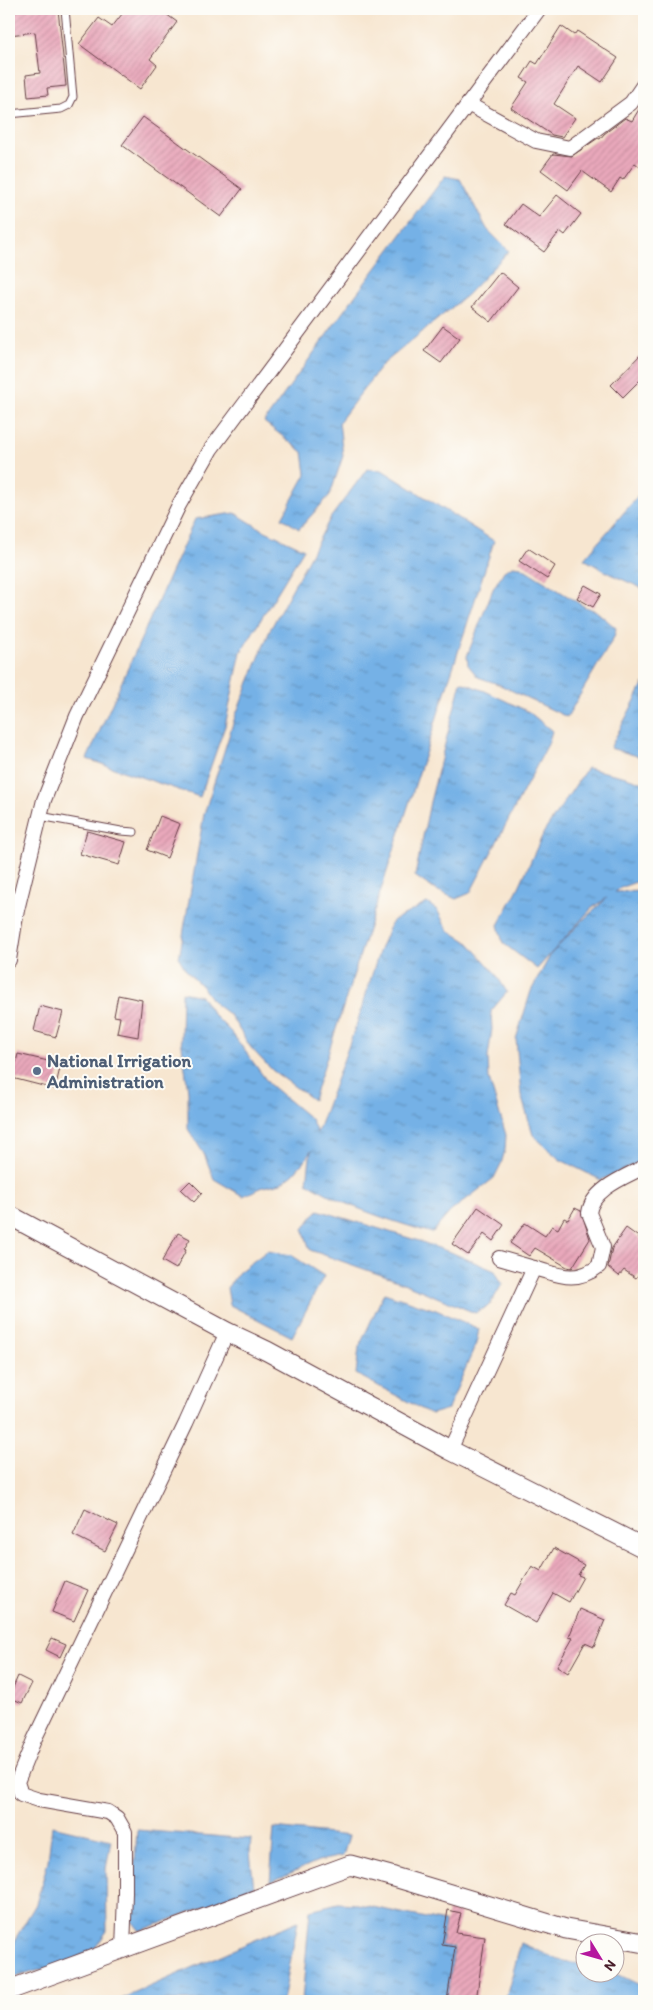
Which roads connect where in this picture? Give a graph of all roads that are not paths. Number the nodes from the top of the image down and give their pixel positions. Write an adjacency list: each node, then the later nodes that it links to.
1 (65, 9): 5 (lane)
2 (539, 9): 4 (street)
3 (644, 84): 4 (street)
4 (468, 104): 6 (street)
5 (9, 114)
6 (40, 816): 7 (lane); 8 (street)
7 (134, 832)
8 (9, 960)
9 (644, 1167): 12 (street)
10 (9, 1215): 13 (street)
11 (499, 1258): 12 (street)
12 (534, 1268): 14 (street)
13 (227, 1332): 14 (street); 17 (street)
14 (450, 1450): 15 (street)
15 (644, 1548)
16 (644, 1943): 17 (street)
17 (123, 1949): 18 (street)
18 (9, 1990)

